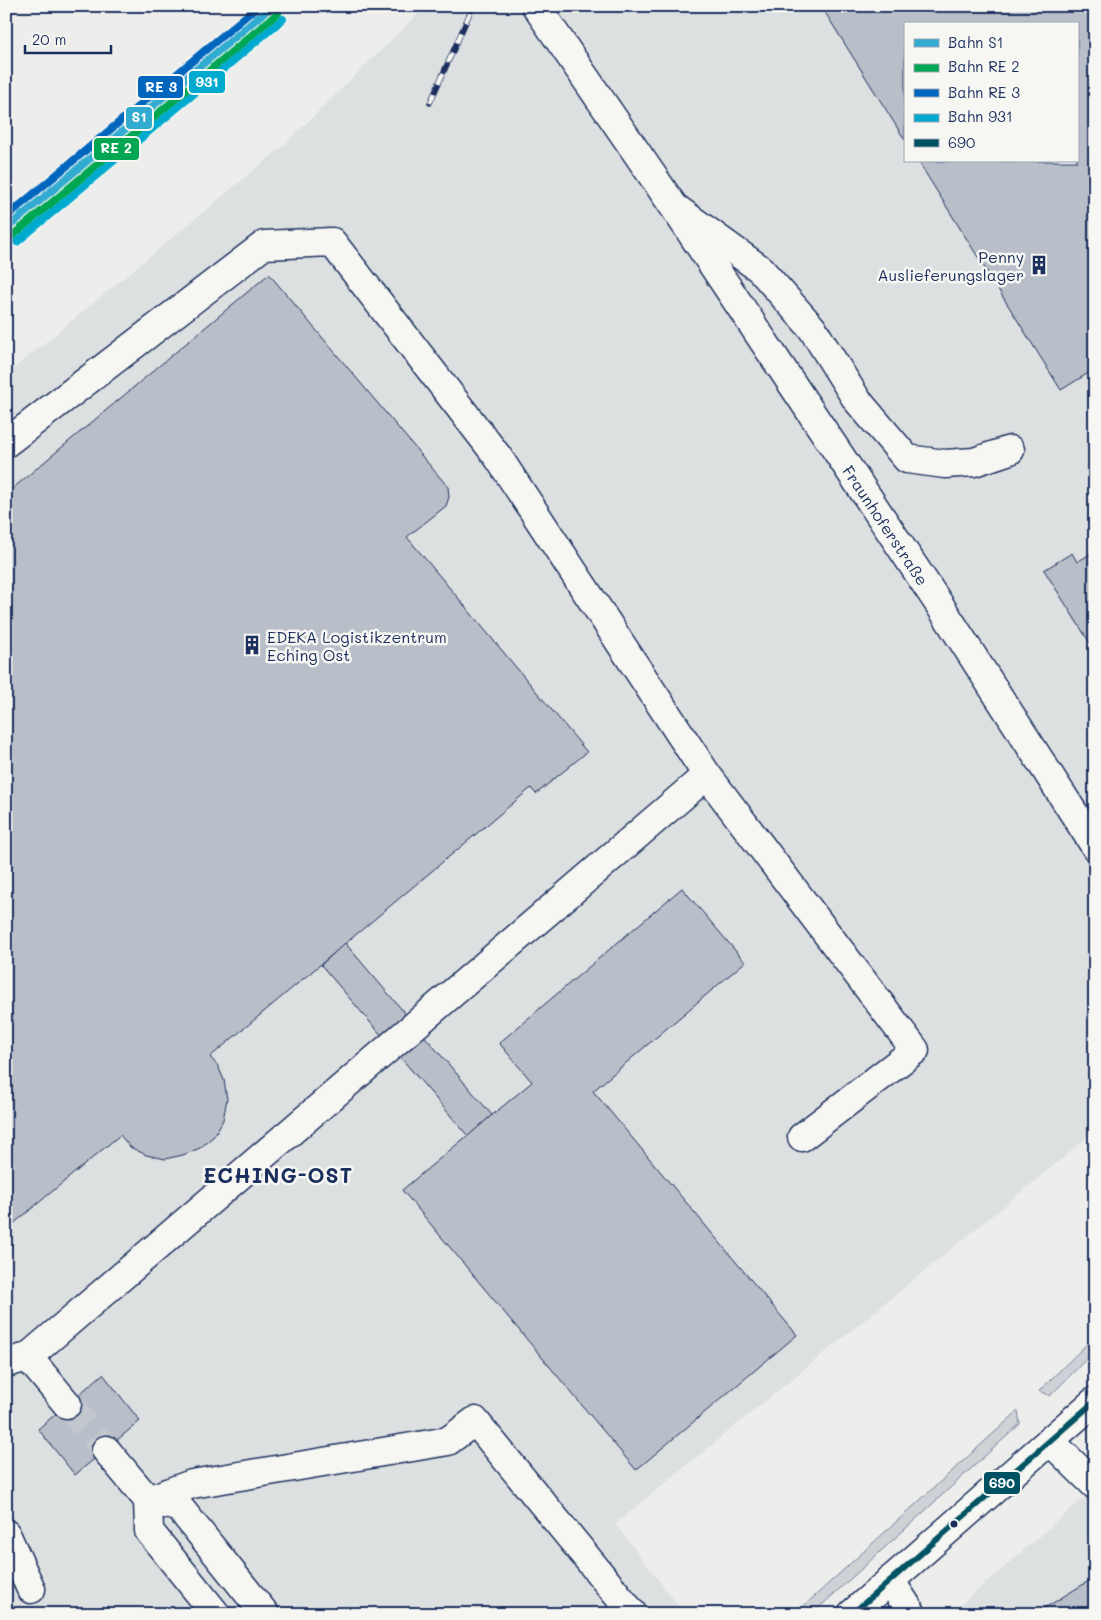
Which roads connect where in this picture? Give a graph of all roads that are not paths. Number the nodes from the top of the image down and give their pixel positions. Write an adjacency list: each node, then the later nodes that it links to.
1 (536, 6): 2 (main road, Fraunhoferstraße)
2 (674, 207): 4 (main road); 6 (main road, Fraunhoferstraße)
3 (6, 442): 5 (main road)
4 (1010, 450)
5 (707, 775): 7 (main road); 8 (main road)
6 (1095, 846)
7 (802, 1137)
8 (17, 1360): 10 (main road)
9 (1095, 1402): 11 (main road)
10 (67, 1404)
11 (1050, 1441): 13 (main road); 16 (main road)
12 (106, 1450): 14 (main road)
13 (1095, 1484)
14 (148, 1500): 18 (main road); 19 (main road); 20 (main road)
15 (6, 1534): 17 (main road)
16 (890, 1580): 21 (main road); 22 (main road)
17 (31, 1589)
18 (216, 1614)
19 (265, 1614)
20 (633, 1614)
21 (852, 1614)
22 (912, 1614)

